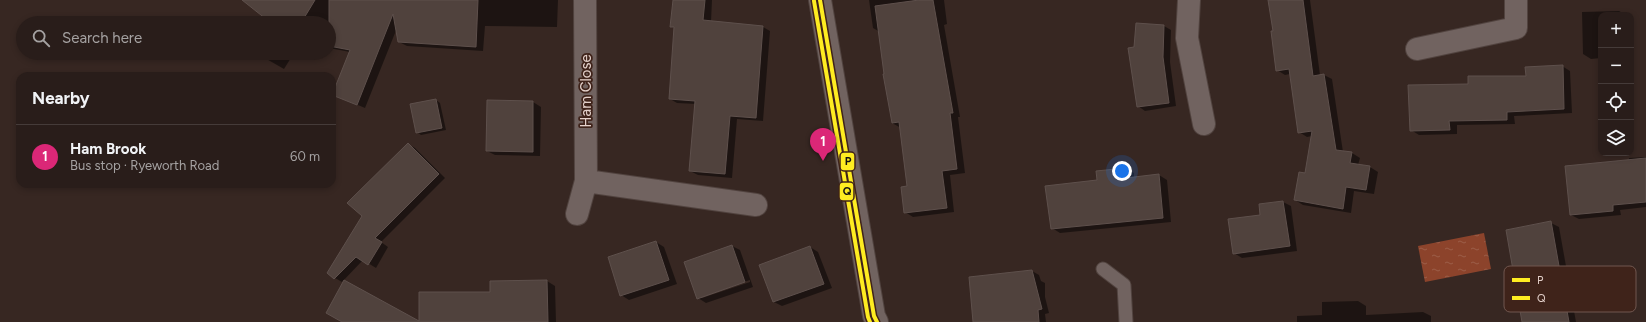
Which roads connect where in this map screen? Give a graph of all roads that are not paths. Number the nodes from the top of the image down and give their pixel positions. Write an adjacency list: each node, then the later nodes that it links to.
1 (585, 0): 7 (street, Ham Close)
2 (820, 0): 11 (street)
3 (1188, 0): 6 (street)
4 (1516, 0): 5 (street)
5 (1416, 49)
6 (1204, 124)
7 (586, 181): 8 (street); 9 (street, Ham Close)
8 (756, 205)
9 (577, 214)
10 (1103, 269): 12 (lane)
11 (877, 322)
12 (1126, 322)

